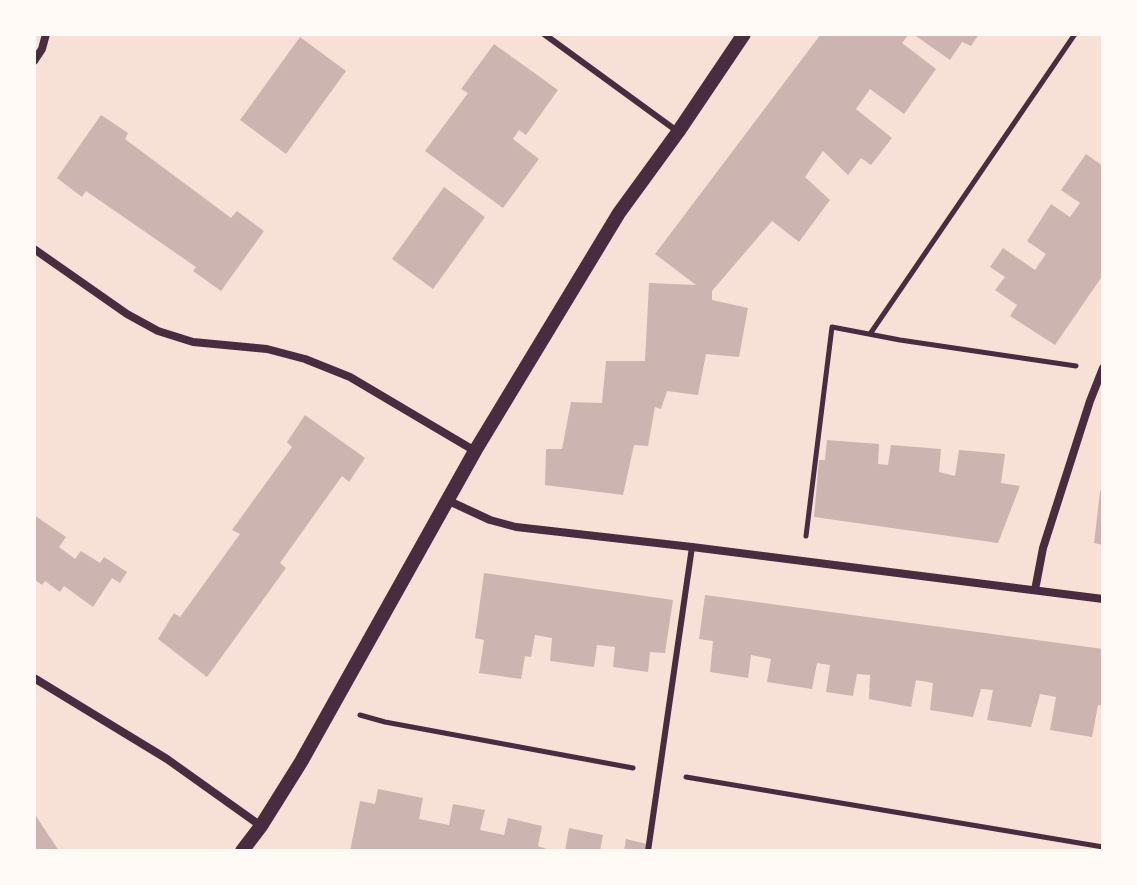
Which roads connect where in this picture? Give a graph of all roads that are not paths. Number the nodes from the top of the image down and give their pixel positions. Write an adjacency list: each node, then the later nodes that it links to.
1 (46, 34): 4 (street)
2 (544, 34): 5 (lane)
3 (744, 34): 5 (street)
4 (34, 61)
5 (678, 132): 8 (street)
6 (34, 249): 8 (street)
7 (1103, 368): 11 (street)
8 (475, 451): 9 (street)
9 (449, 501): 10 (street); 14 (street)
10 (692, 547): 11 (street); 16 (lane)
11 (1035, 590): 12 (street)
12 (1103, 599)
13 (34, 678): 14 (street)
14 (261, 826): 15 (street)
15 (242, 851)
16 (648, 851)

